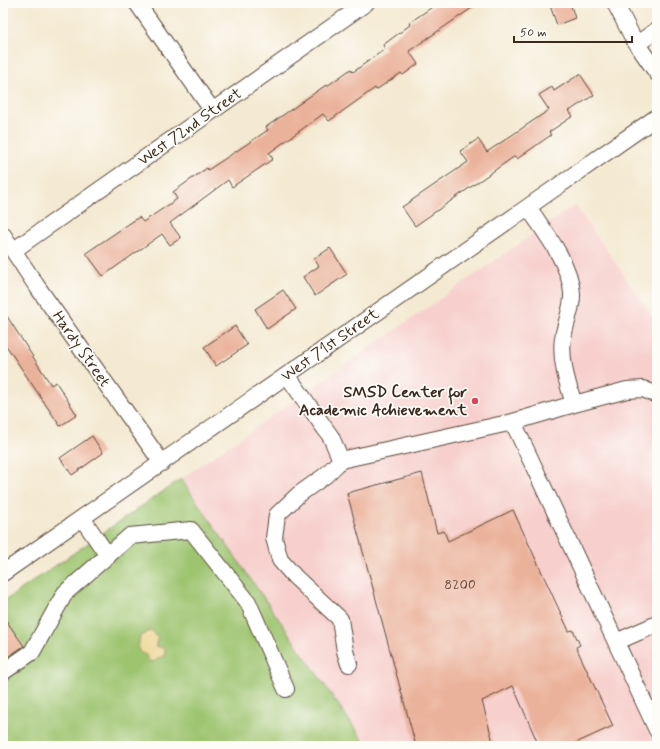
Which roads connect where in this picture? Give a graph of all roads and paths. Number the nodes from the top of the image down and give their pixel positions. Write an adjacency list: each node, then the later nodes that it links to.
1 (137, 3): 7 (street)
2 (366, 3): 7 (street, West 72nd Street)
3 (615, 3): 5 (street)
4 (657, 30): 5 (street)
5 (637, 44): 6 (street)
6 (657, 73)
7 (212, 110): 11 (street, West 72nd Street)
8 (657, 117): 9 (street, West 71st Street)
9 (528, 207): 12 (street, West 71st Street); 14 (street)
10 (3, 235): 11 (street, Hardy Street)
11 (14, 250): 17 (street, Hardy Street)
12 (287, 375): 16 (street); 17 (street, West 71st Street)
13 (657, 395): 14 (street)
14 (574, 404): 15 (street)
15 (513, 422): 16 (street); 22 (street)
16 (341, 460): 23 (street)
17 (162, 463): 18 (street, West 71st Street)
18 (82, 518): 19 (street); 20 (street, West 71st Street)
19 (108, 556): 24 (street); 25 (street)
20 (3, 573)
21 (657, 624): 22 (street)
22 (616, 642): 26 (street)
23 (349, 664)
24 (3, 672)
25 (286, 689)
26 (657, 730)

